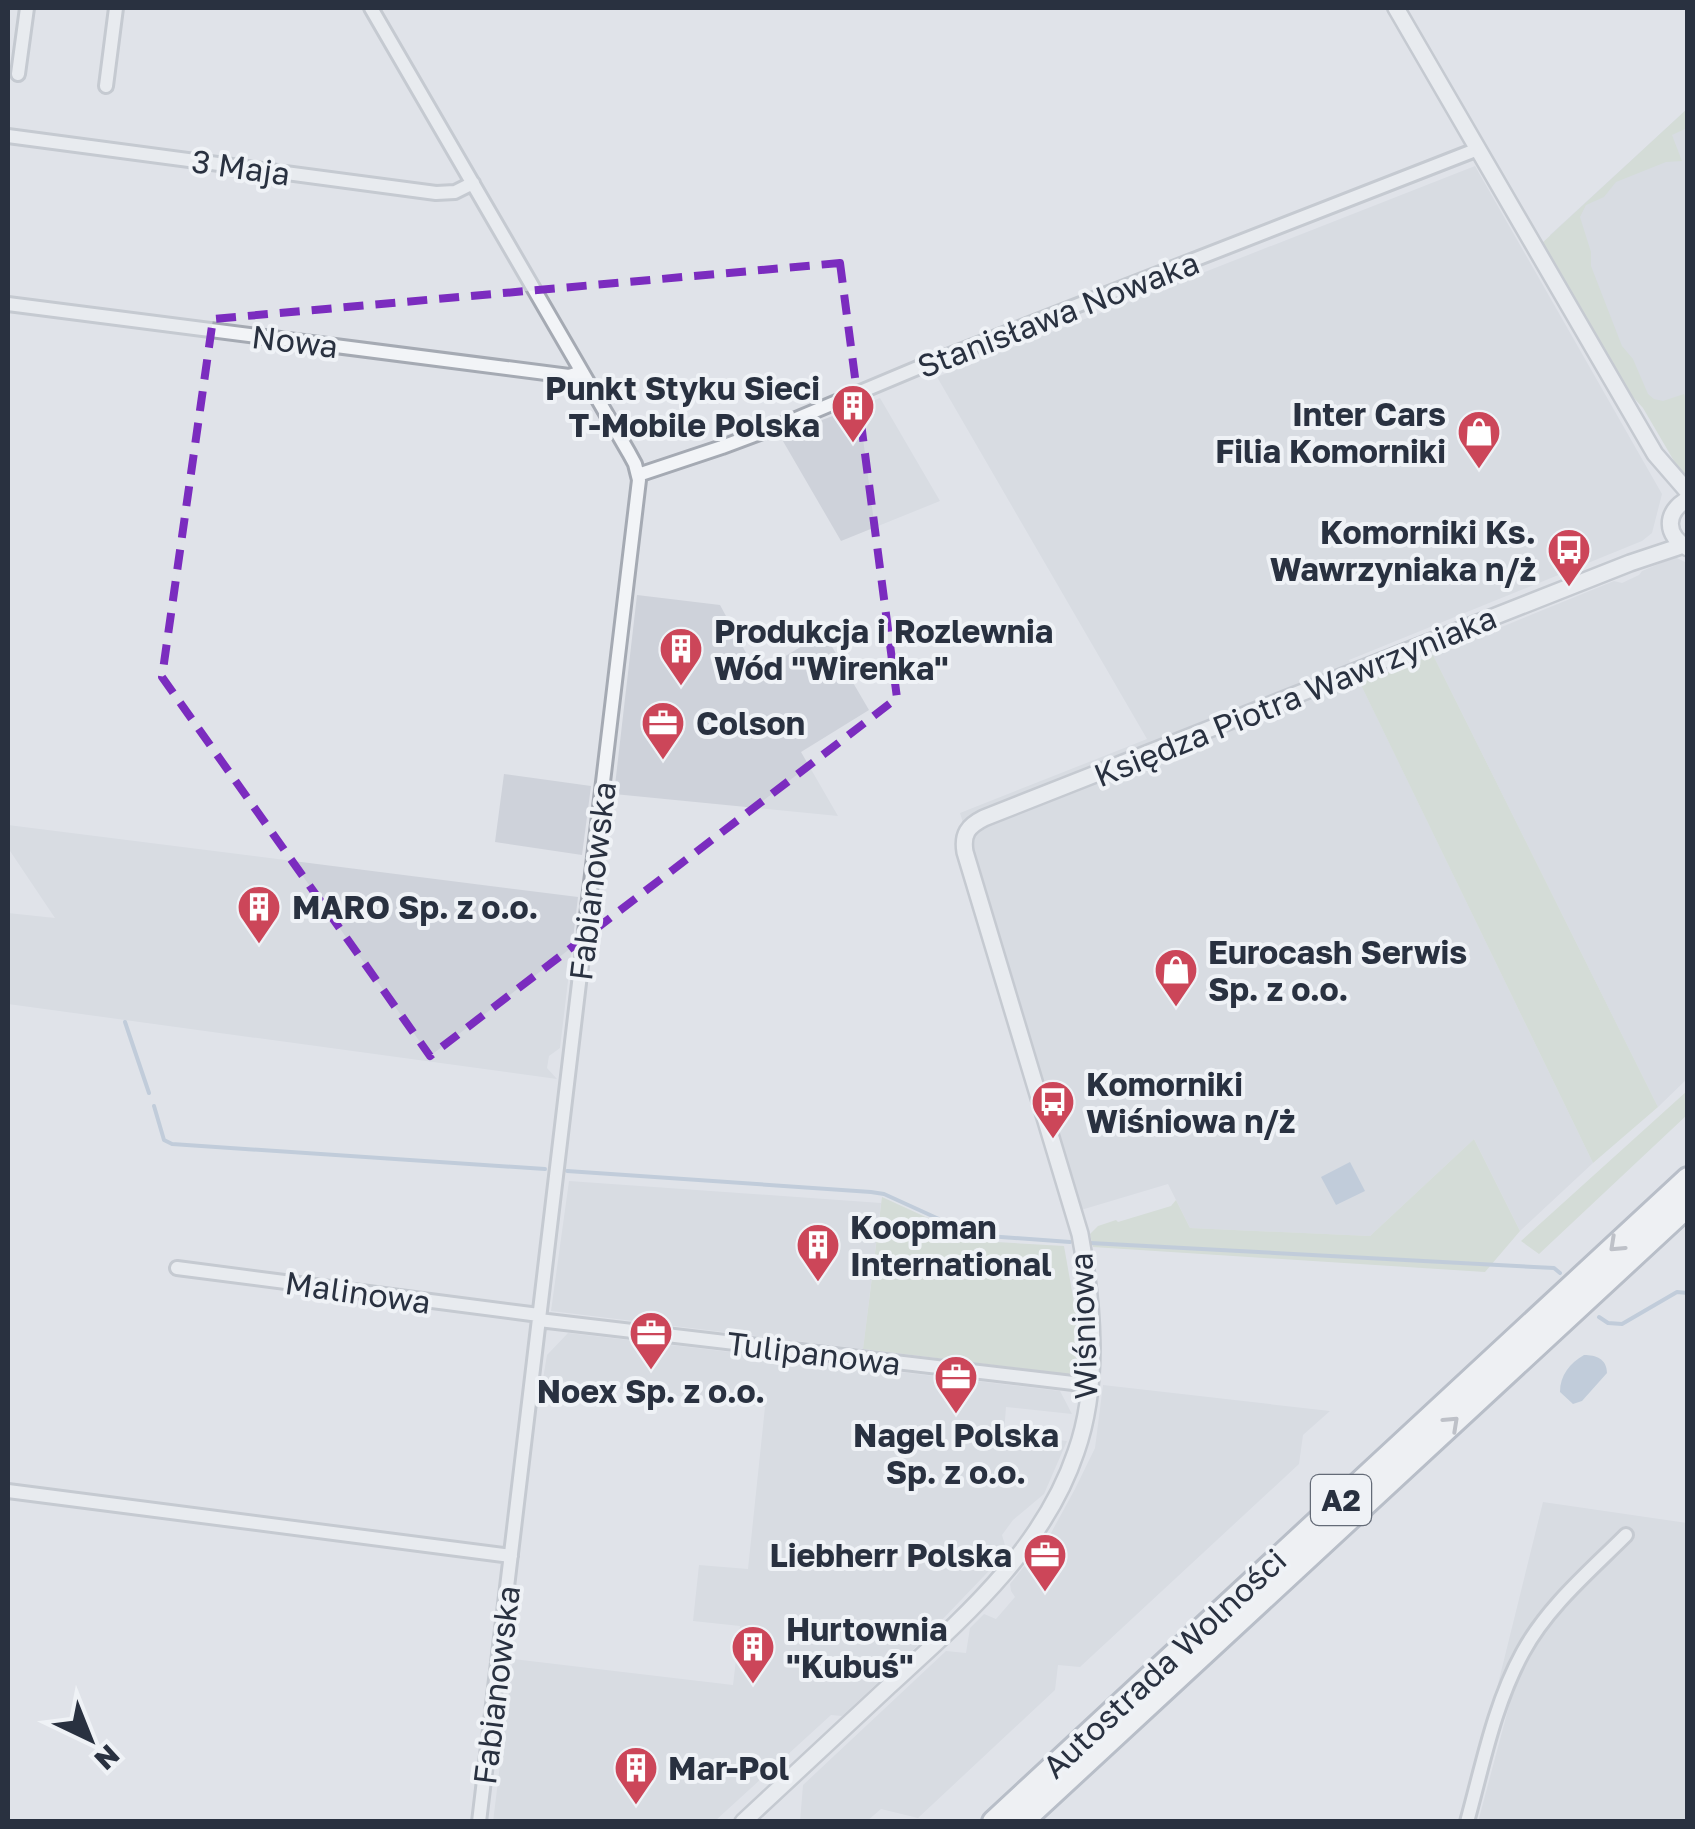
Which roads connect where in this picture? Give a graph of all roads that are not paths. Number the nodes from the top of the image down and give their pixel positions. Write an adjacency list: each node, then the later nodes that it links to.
1 (26, 8): 5 (street)
2 (116, 8): 6 (street)
3 (371, 8): 9 (street)
4 (1396, 8): 8 (street)
5 (18, 74)
6 (106, 86)
7 (8, 136): 9 (street, 3 Maja)
8 (1478, 149): 12 (street, Stanisława Nowaka); 13 (street)
9 (472, 183): 11 (street)
10 (8, 304): 11 (street, Nowa)
11 (582, 372): 12 (street)
12 (638, 475): 21 (street, Fabianowska)
13 (1684, 500): 14 (street)
14 (1670, 526): 15 (street); 16 (street, Księdza Piotra Wawrzyniaka)
15 (1684, 547): 16 (street, Księdza Piotra Wawrzyniaka)
16 (1630, 563): 17 (street, Księdza Piotra Wawrzyniaka)
17 (965, 834): 22 (street, Wiśniowa)
18 (1688, 1179): 28 (highway, Autostrada Wolności / A2, one-way to 28)
19 (1688, 1205): 29 (highway, Autostrada Wolności / A2, one-way to 19)
20 (177, 1268): 21 (street, Malinowa)
21 (539, 1318): 22 (street, Tulipanowa); 25 (street, Fabianowska)
22 (1090, 1386): 27 (street, Wiśniowa)
23 (8, 1491): 25 (street)
24 (1626, 1535): 30 (street)
25 (511, 1556): 26 (street, Fabianowska)
26 (480, 1822)
27 (743, 1822)
28 (994, 1822)
29 (1021, 1822)
30 (1468, 1822)

